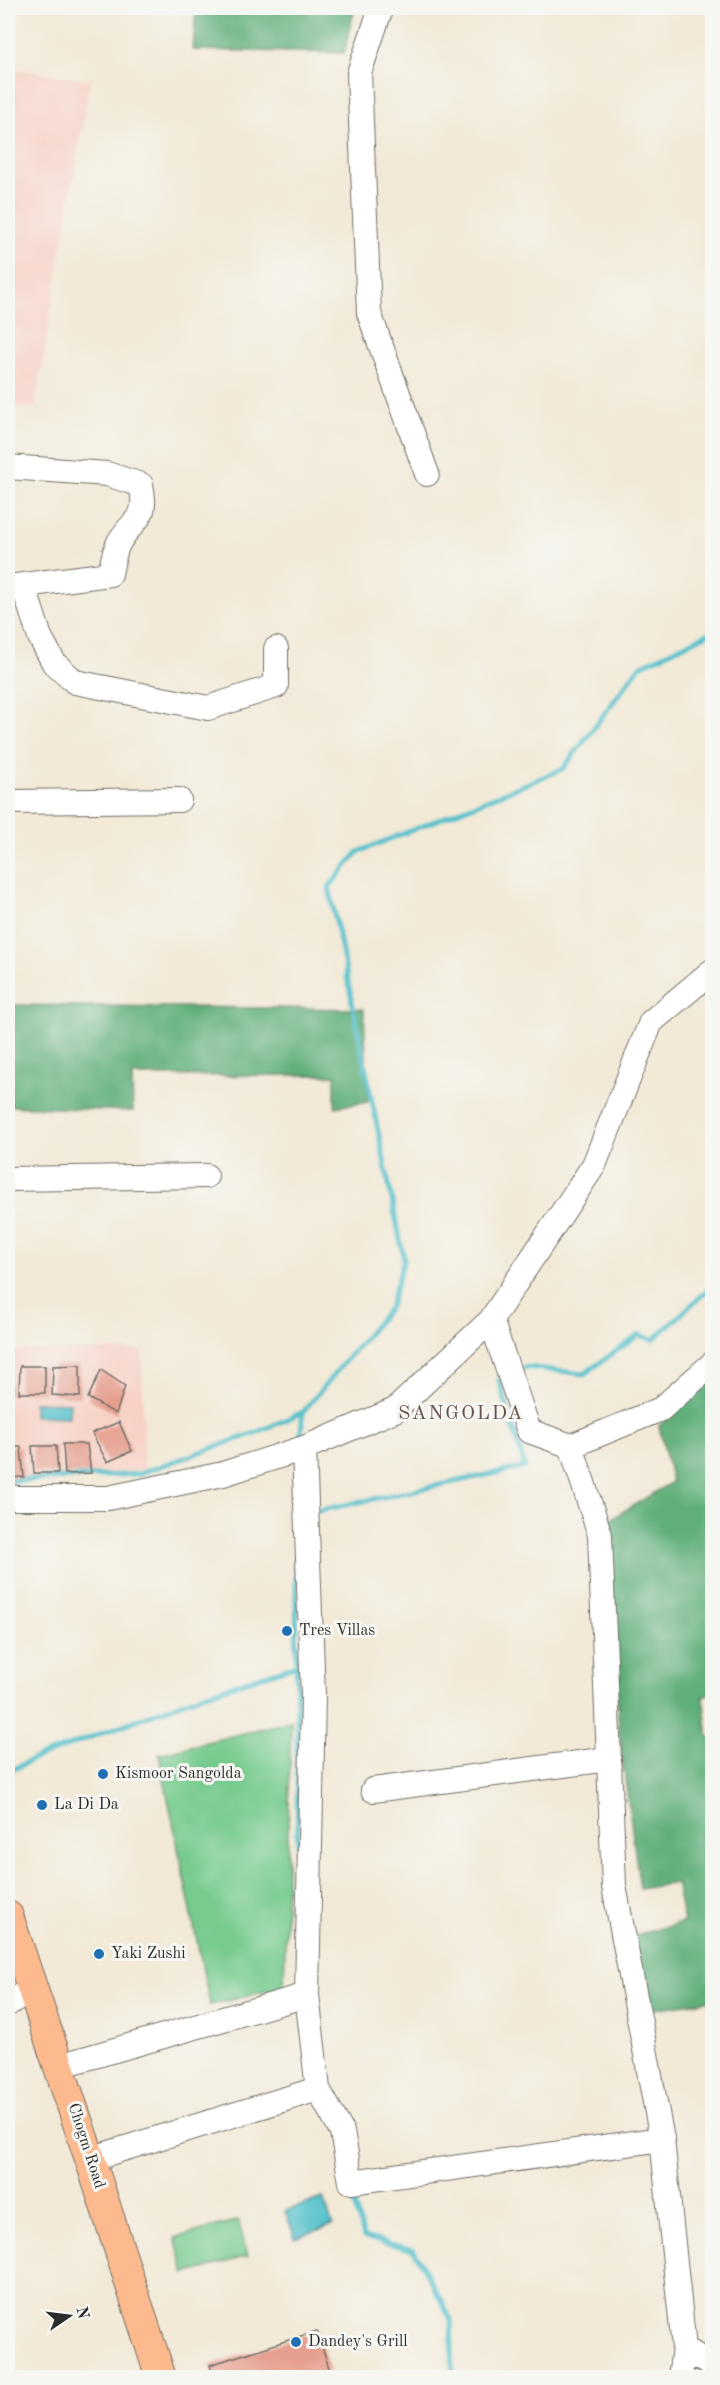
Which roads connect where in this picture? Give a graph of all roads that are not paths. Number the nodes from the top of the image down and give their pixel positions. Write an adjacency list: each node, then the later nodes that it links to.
1 (381, 8): 3 (street)
2 (8, 466): 4 (street)
3 (427, 474)
4 (15, 586): 5 (street)
5 (276, 649)
6 (178, 801): 7 (street)
7 (8, 802)
8 (712, 971): 11 (street)
9 (206, 1176): 10 (street)
10 (8, 1179)
11 (491, 1320): 13 (street); 14 (street)
12 (712, 1364): 13 (street)
13 (571, 1446): 16 (street)
14 (304, 1448): 15 (street); 20 (street)
15 (8, 1498)
16 (609, 1759): 17 (street); 24 (street)
17 (373, 1790)
18 (8, 1916): 19 (main road, Chogm Road)
19 (32, 1988): 21 (street); 22 (main road, Chogm Road)
20 (307, 1995): 22 (street); 23 (street)
21 (8, 2004)
22 (59, 2066): 25 (main road, Chogm Road)
23 (318, 2089): 24 (street); 25 (street)
24 (662, 2139): 26 (street)
25 (90, 2159): 28 (main road, Chogm Road)
26 (684, 2348): 27 (street); 29 (street)
27 (712, 2366)
28 (160, 2378)
29 (680, 2378)

